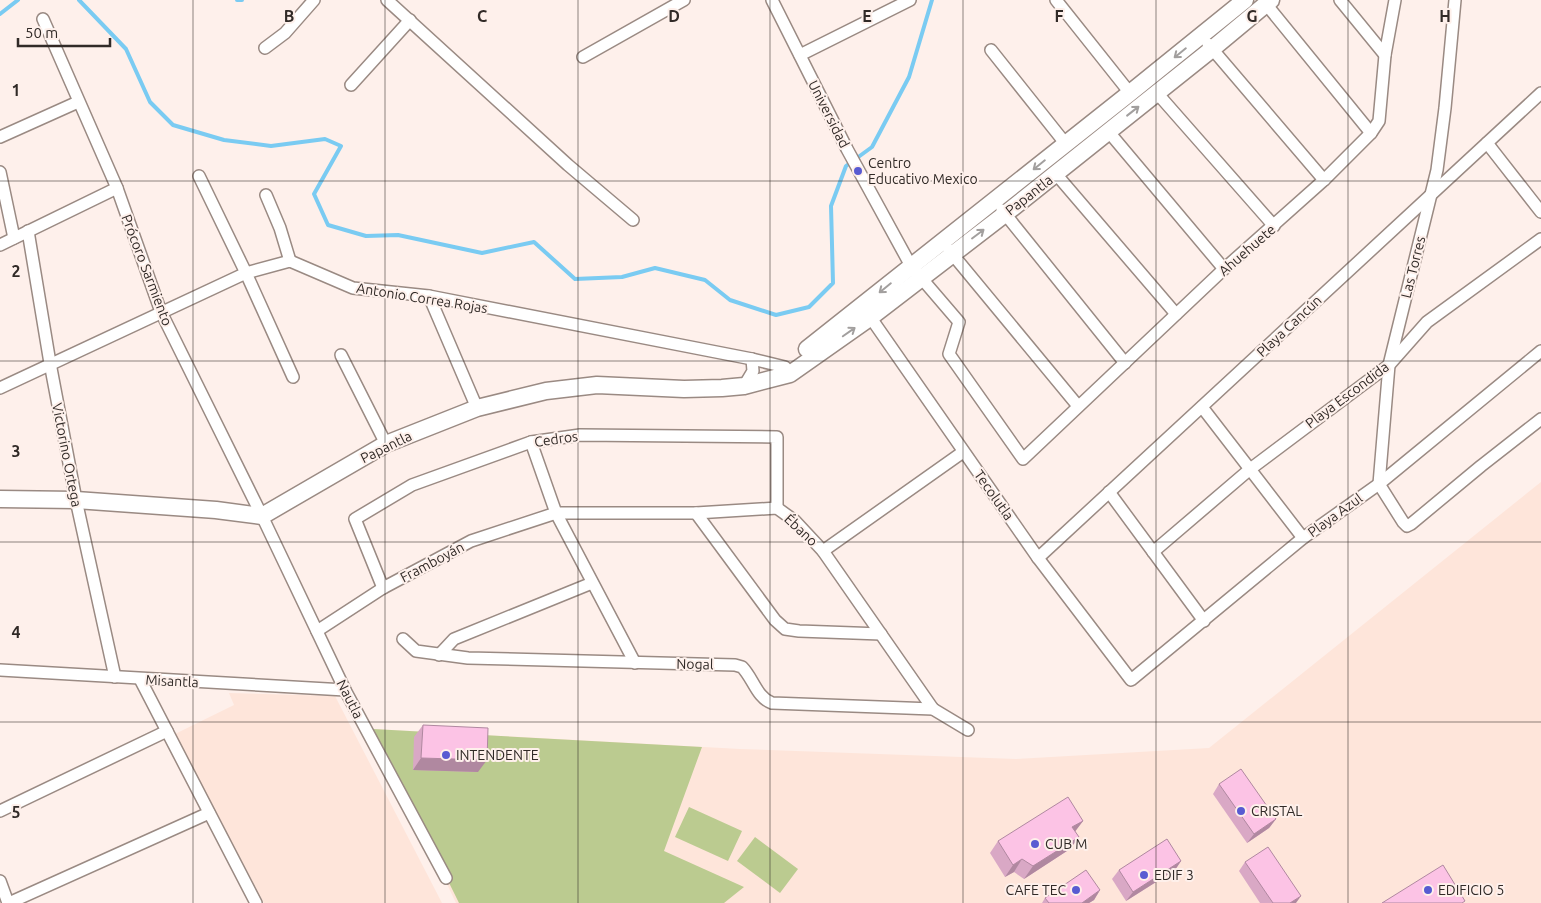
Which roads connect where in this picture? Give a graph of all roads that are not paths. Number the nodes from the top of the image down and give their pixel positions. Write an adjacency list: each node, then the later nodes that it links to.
1 (314, 0): 15 (street)
2 (387, 0): 13 (street)
3 (684, 0): 20 (street)
4 (772, 0): 18 (street, Universidad)
5 (910, 0): 18 (street)
6 (1056, 0): 22 (street)
7 (1245, 0): 14 (street, Papantla)
8 (1340, 0): 19 (street)
9 (1395, 0): 19 (street, Ahuehuete)
10 (1455, 0): 36 (street, Las Torres)
11 (1268, 2): 17 (street, Papantla); 27 (street)
12 (43, 19): 25 (street, Prócoro Sarmiento)
13 (410, 20): 21 (street); 41 (street)
14 (1202, 35): 17 (street); 22 (street, Papantla, one-way to 22)
15 (264, 48)
16 (991, 50): 29 (street)
17 (1212, 50): 23 (street, Papantla); 34 (street)
18 (800, 55): 50 (street, Universidad)
19 (1386, 55): 27 (street, Ahuehuete)
20 (583, 57)
21 (351, 85)
22 (1130, 93): 29 (street, Papantla)
23 (1157, 93): 26 (street, Papantla, one-way to 23); 42 (street)
24 (1541, 93): 30 (street, Playa Cancún)
25 (78, 102): 28 (street); 35 (street, Prócoro Sarmiento)
26 (1108, 131): 32 (street, Papantla); 49 (street)
27 (1371, 133): 34 (street, Ahuehuete)
28 (0, 137)
29 (1066, 143): 38 (street, Papantla, one-way to 38)
30 (1487, 143): 36 (street, Playa Cancún); 39 (street)
31 (0, 172): 44 (street)
32 (1056, 174): 40 (street, Papantla); 55 (street)
33 (199, 176): 51 (street)
34 (1324, 180): 42 (street, Ahuehuete)
35 (117, 188): 43 (street); 53 (street, Prócoro Sarmiento)
36 (1432, 194): 61 (street, Las Torres); 67 (street, Playa Cancún)
37 (266, 195): 48 (street)
38 (994, 201): 40 (street); 47 (street, Papantla)
39 (1541, 212)
40 (1005, 214): 47 (street, Papantla, one-way to 40); 59 (street)
41 (633, 220)
42 (1274, 226): 49 (street, Ahuehuete)
43 (28, 231): 44 (street); 60 (street, Victorino Ortega)
44 (14, 238): 46 (street)
45 (1541, 239): 61 (street, Playa Escondida)
46 (0, 245)
47 (947, 247): 50 (street, Papantla); 66 (street)
48 (290, 261): 51 (street); 52 (street, Antonio Correa Rojas)
49 (1224, 269): 55 (street, Ahuehuete)
50 (916, 272): 54 (street, Papantla); 73 (street, Universidad)
51 (246, 273): 53 (street); 63 (street)
52 (429, 296): 58 (street, Antonio Correa Rojas); 68 (street)
53 (161, 312): 60 (street); 82 (street, Prócoro Sarmiento)
54 (866, 312): 62 (street, Papantla); 72 (street, Tecolutla)
55 (1176, 314): 59 (street, Ahuehuete)
56 (1541, 351): 75 (street, Playa Azul)
57 (341, 355): 71 (street)
58 (752, 360): 62 (street, Antonio Correa Rojas); 64 (street)
59 (1125, 363): 66 (street, Ahuehuete)
60 (50, 364): 65 (street); 78 (street, Victorino Ortega)
61 (1389, 365): 74 (street, Playa Escondida); 75 (street, Las Torres)
62 (785, 372): 64 (street, Papantla)
63 (293, 377)
64 (744, 386): 68 (street, Papantla)
65 (0, 388)
66 (1078, 406): 73 (street, Ahuehuete)
67 (1202, 407): 74 (street); 76 (street, Playa Cancún)
68 (477, 408): 71 (street, Papantla)
69 (1541, 419): 75 (street)
70 (531, 442): 79 (street, Cedros); 80 (street); 88 (street, Cedros)
71 (386, 444): 82 (street, Papantla)
72 (963, 452): 84 (street); 86 (street, Tecolutla)
73 (1022, 459)
74 (1249, 470): 83 (street); 85 (street, Playa Escondida)
75 (1379, 484): 83 (street, Playa Azul)
76 (1109, 492): 85 (street); 86 (street, Playa Cancún)
77 (0, 499): 78 (street)
78 (76, 500): 82 (street); 96 (street, Victorino Ortega)
79 (777, 508): 81 (street, Ébano); 84 (street, Ébano)
80 (556, 513): 81 (street, Ébano); 87 (street); 88 (street, Framboyán)
81 (696, 513): 91 (street)
82 (262, 516): 90 (street, Nautla)
83 (1303, 538): 89 (street, Playa Azul)
84 (823, 551): 91 (street, Ébano)
85 (1153, 552): 89 (street)
86 (1038, 558): 98 (street, Tecolutla)
87 (592, 583): 93 (street); 94 (street)
88 (383, 588): 90 (street, Framboyán)
89 (1204, 621): 98 (street, Playa Azul)
90 (317, 631): 99 (street, Nautla)
91 (881, 634): 100 (street, Ébano)
92 (403, 639): 93 (street, Nogal)
93 (439, 655): 94 (street, Nogal)
94 (635, 663): 100 (street, Nogal)
95 (0, 670): 96 (street, Misantla)
96 (116, 677): 97 (street, Misantla)
97 (140, 679): 99 (street, Misantla); 102 (street)
98 (1131, 680)
99 (345, 690): 105 (street, Nautla)
100 (933, 709): 101 (street, Nogal)
101 (968, 730)
102 (167, 731): 103 (street); 104 (street)
103 (0, 811)
104 (210, 813): 107 (street); 108 (street)
105 (446, 878)
106 (0, 881): 107 (street)
107 (8, 903)
108 (256, 903)

